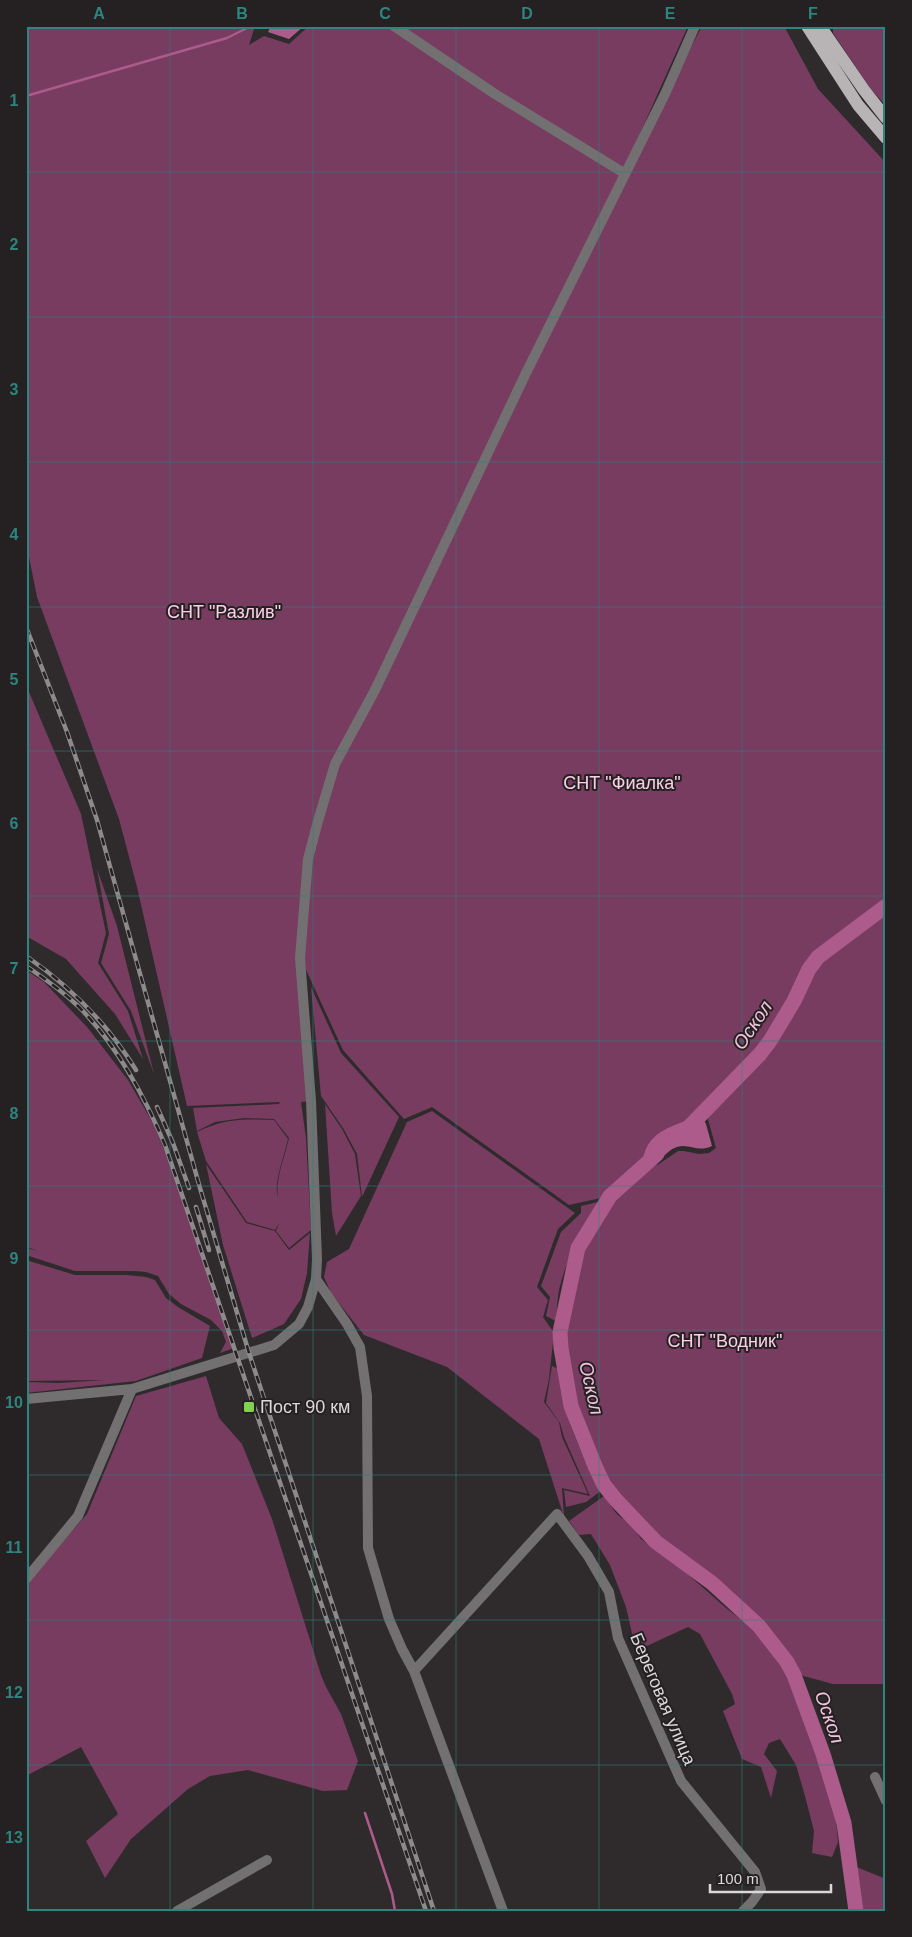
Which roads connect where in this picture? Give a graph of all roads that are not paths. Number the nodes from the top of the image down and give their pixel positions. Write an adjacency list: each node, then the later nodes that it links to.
1 (394, 26): 7 (street)
2 (695, 26): 7 (street)
3 (807, 26): 6 (main road)
4 (820, 26): 5 (main road)
5 (886, 118)
6 (886, 138)
7 (624, 173): 8 (street)
8 (316, 1278): 9 (street); 12 (street)
9 (132, 1389): 10 (street); 11 (street)
10 (26, 1399)
11 (26, 1579)
12 (414, 1671): 17 (street); 18 (street, Береговая улица)
13 (875, 1777): 14 (street)
14 (886, 1801)
15 (267, 1860): 16 (street)
16 (177, 1911)
17 (503, 1911)
18 (743, 1911)

